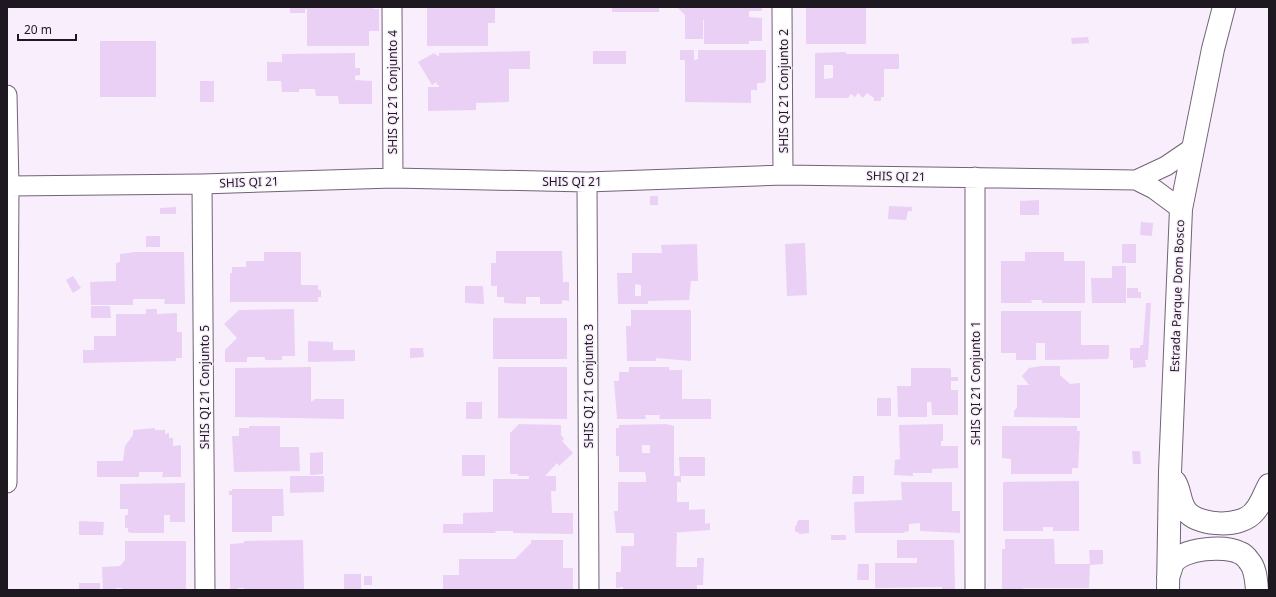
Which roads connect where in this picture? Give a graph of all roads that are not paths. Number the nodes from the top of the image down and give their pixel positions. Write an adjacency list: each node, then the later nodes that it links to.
1 (392, 7): 8 (street, SHIS QI 21 Conjunto 4)
2 (782, 7): 6 (street, SHIS QI 21 Conjunto 2)
3 (1224, 7): 5 (main road, Estrada Parque Dom Bosco)
4 (7, 95): 12 (street)
5 (1192, 149): 9 (street, SHIS QI 21); 13 (main road, Estrada Parque Dom Bosco)
6 (783, 175): 7 (street, SHIS QI 21); 10 (street, SHIS QI 21)
7 (975, 177): 9 (street, SHIS QI 21); 20 (street, SHIS QI 21 Conjunto 1)
8 (393, 178): 10 (street, SHIS QI 21); 11 (street, SHIS QI 21)
9 (1136, 180): 13 (street, SHIS QI 21)
10 (587, 182): 19 (street, SHIS QI 21 Conjunto 3)
11 (202, 184): 12 (street, SHIS QI 21); 18 (street, SHIS QI 21 Conjunto 5)
12 (9, 186): 15 (street)
13 (1181, 209): 14 (main road, Estrada Parque Dom Bosco)
14 (1170, 472): 16 (main road); 17 (main road, Estrada Parque Dom Bosco)
15 (7, 483)
16 (1269, 485)
17 (1168, 584): 21 (main road)
18 (205, 590)
19 (589, 590)
20 (975, 590)
21 (1257, 590)

